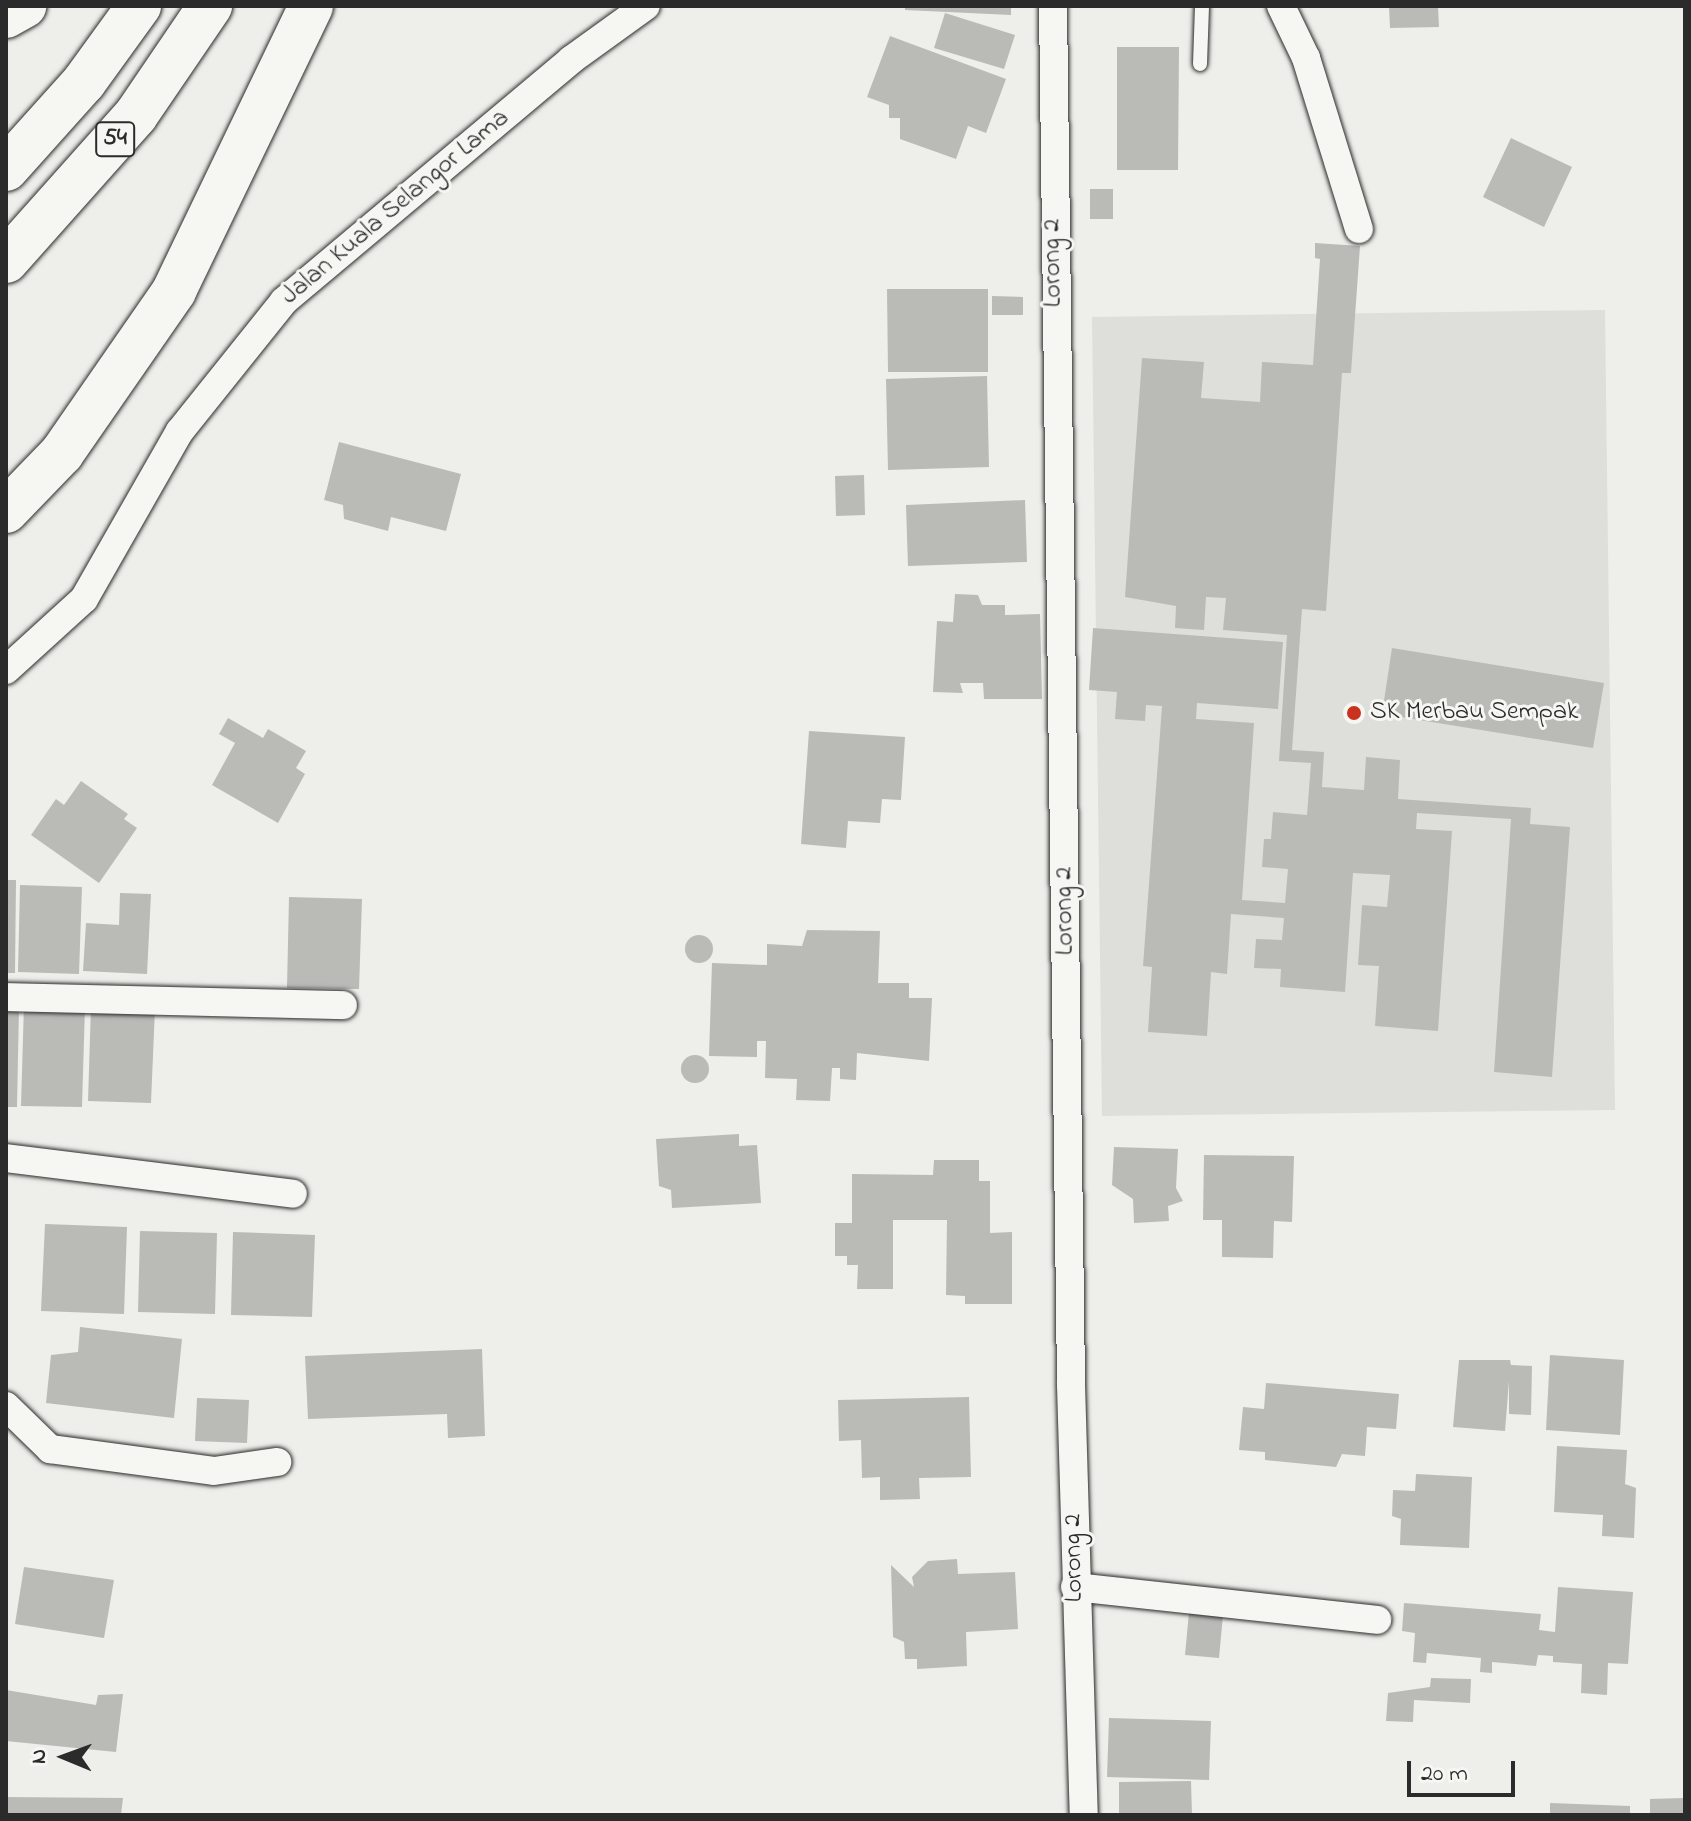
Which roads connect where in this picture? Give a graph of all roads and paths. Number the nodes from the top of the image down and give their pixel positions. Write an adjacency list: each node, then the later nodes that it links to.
1 (24, 6): 9 (highway)
2 (139, 6): 11 (highway, 54)
3 (210, 6): 13 (highway, 54)
4 (311, 6): 14 (highway)
5 (646, 6): 15 (street, Jalan Kuala Selangor Lama)
6 (1053, 6): 22 (street, Lorong 2)
7 (1202, 6): 10 (lane)
8 (1281, 6): 12 (street)
9 (6, 16)
10 (1200, 64)
11 (6, 169)
12 (1359, 229)
13 (6, 261)
14 (6, 511)
15 (6, 670)
16 (6, 997): 17 (street)
17 (343, 1005)
18 (6, 1158): 19 (street)
19 (293, 1194)
20 (6, 1406): 21 (street)
21 (277, 1462)
22 (1075, 1587): 23 (street); 24 (street, Lorong 2)
23 (1377, 1620)
24 (1084, 1815)

